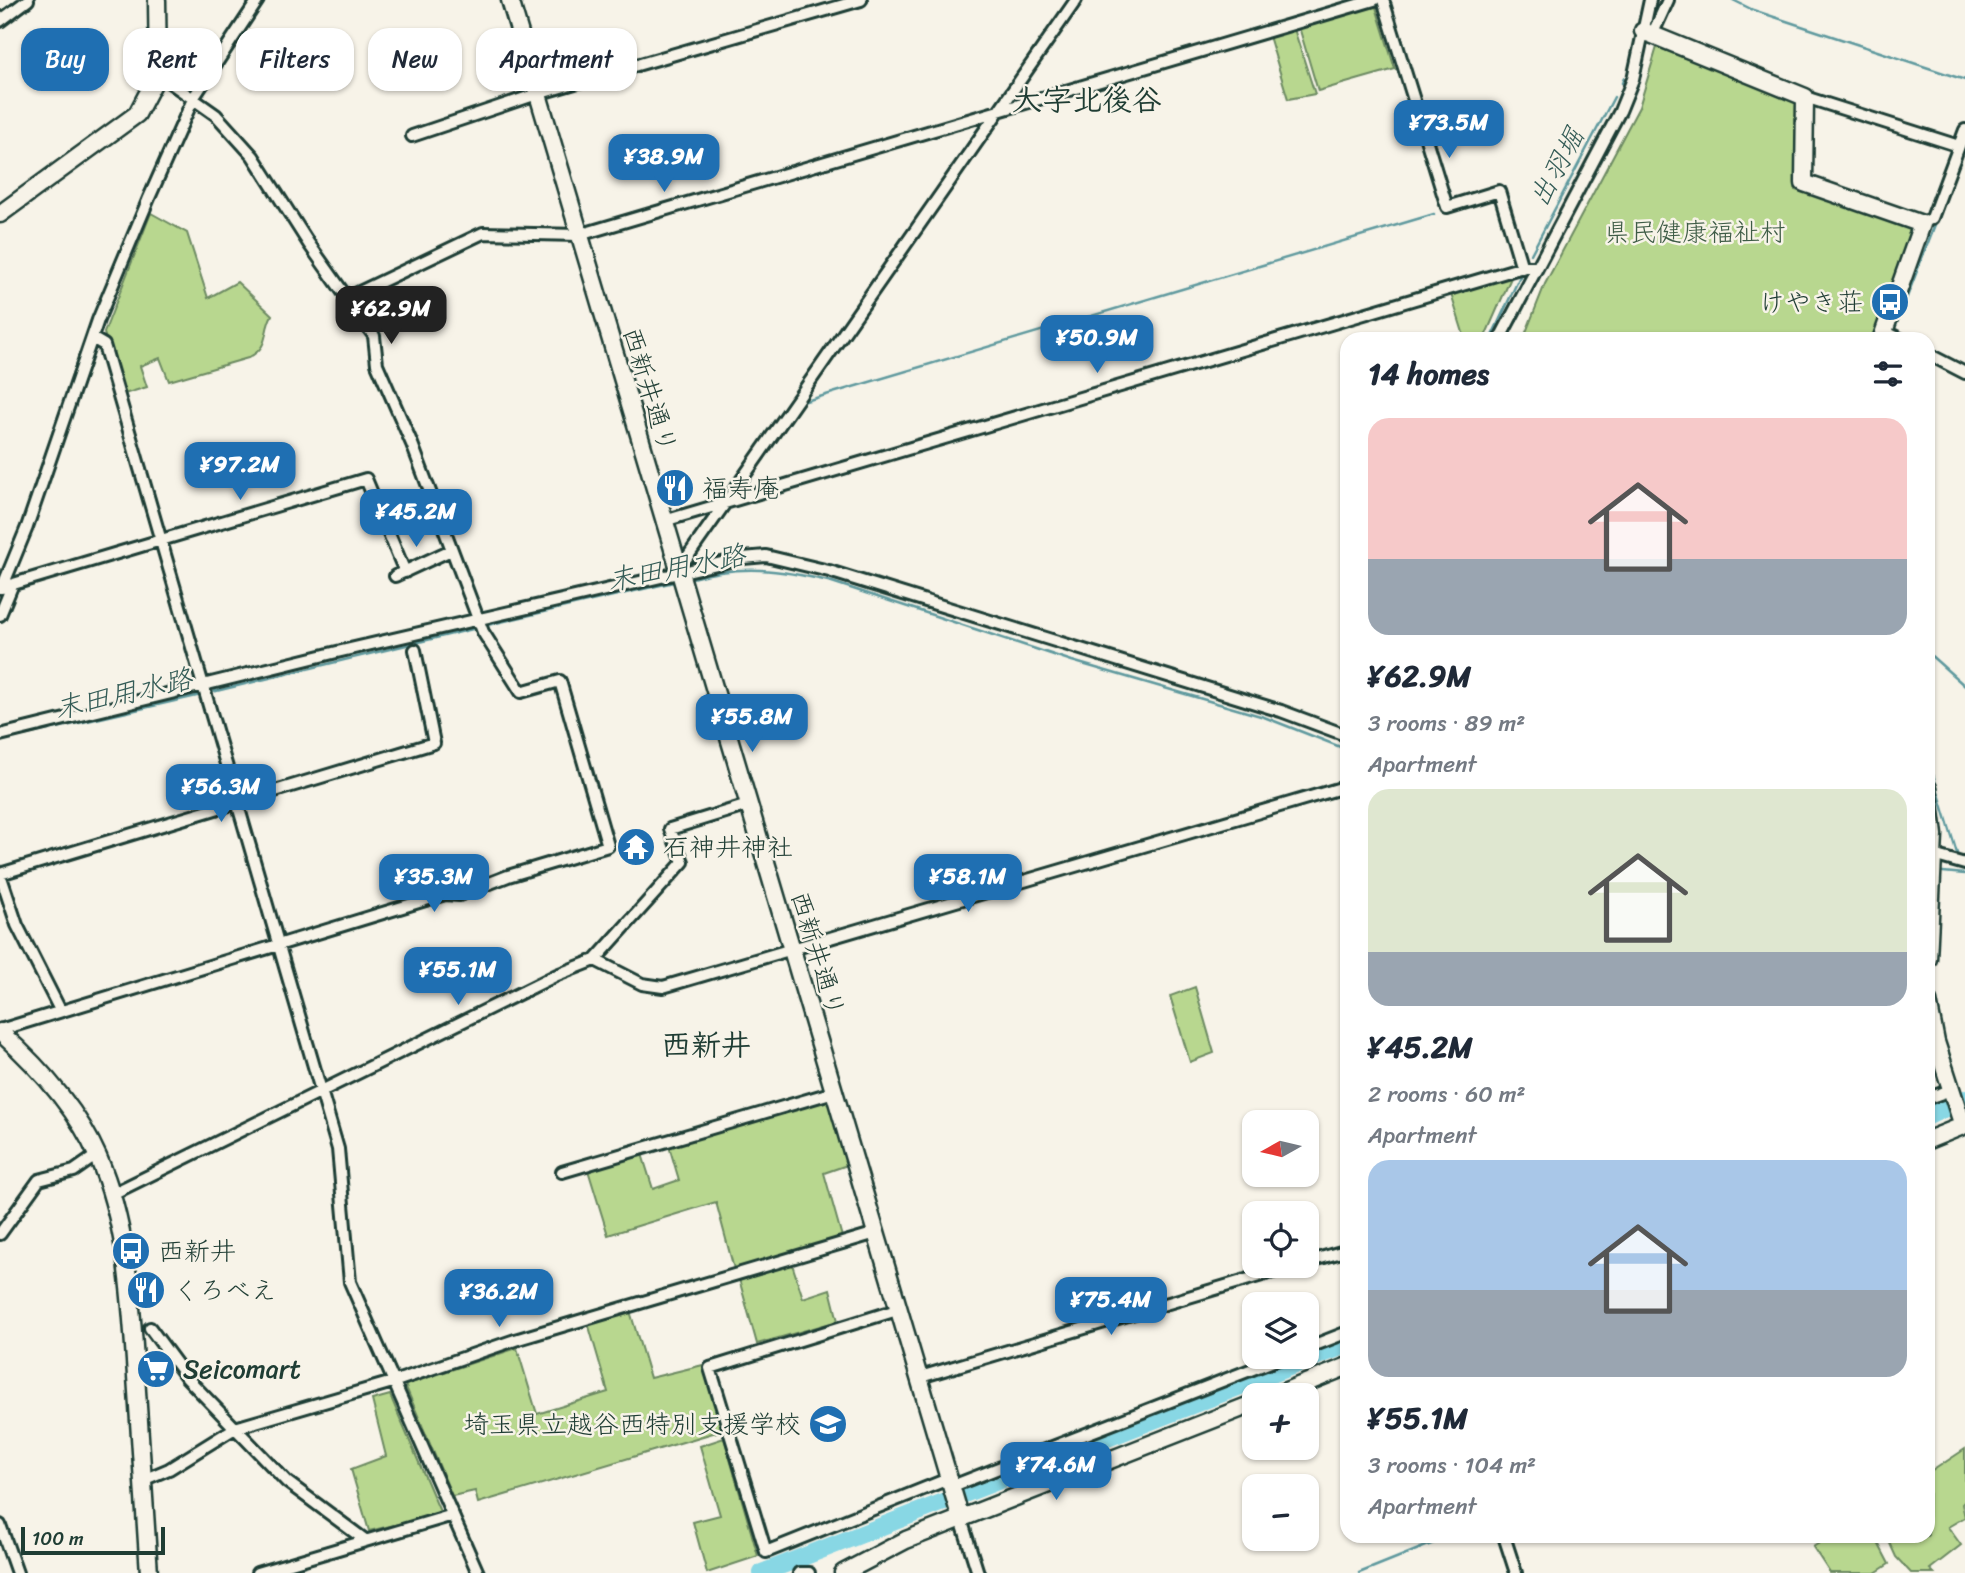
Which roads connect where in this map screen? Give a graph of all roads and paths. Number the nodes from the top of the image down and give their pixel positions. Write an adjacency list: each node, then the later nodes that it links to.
1 (28, 0): 11 (street)
2 (157, 0): 12 (street)
3 (258, 0): 17 (street)
4 (510, 0): 16 (street, 西新井通り)
5 (861, 0): 16 (street)
6 (1076, 0): 19 (street)
7 (1374, 0): 19 (street)
8 (1383, 0): 27 (street)
9 (1650, 0): 13 (street)
10 (1668, 0): 13 (street)
11 (0, 21)
12 (157, 28)
13 (1647, 33): 18 (street); 26 (street)
14 (149, 91): 23 (street)
15 (185, 91): 17 (street)
16 (537, 94): 21 (street); 25 (street, 西新井通り)
17 (194, 97): 28 (street); 31 (street)
18 (1805, 97): 22 (street); 24 (street)
19 (996, 111): 25 (street); 34 (street)
20 (1965, 130): 22 (street)
21 (412, 136)
22 (1959, 146): 24 (street)
23 (0, 214)
24 (1922, 225): 30 (street)
25 (579, 235): 28 (street); 35 (street, 西新井通り)
26 (1536, 267): 27 (street); 29 (street)
27 (1522, 268): 34 (street)
28 (347, 298): 37 (street)
29 (1504, 332)
30 (1884, 332)
31 (92, 338): 36 (street); 39 (street)
32 (1935, 358): 33 (street)
33 (1965, 373)
34 (726, 502): 35 (street); 38 (street)
35 (664, 521): 38 (street, 西新井通り)
36 (160, 543): 37 (street); 39 (street); 43 (street)
37 (451, 550): 41 (street)
38 (678, 568): 41 (street); 44 (street); 48 (street, 西新井通り)
39 (4, 587): 40 (street)
40 (0, 615)
41 (478, 619): 43 (street); 51 (street)
42 (415, 650): 47 (street)
43 (204, 686): 45 (street); 47 (street)
44 (1340, 733)
45 (0, 735)
46 (1340, 788): 52 (street)
47 (235, 803): 51 (street); 54 (street)
48 (748, 806): 52 (street, 西新井通り); 53 (street)
49 (1935, 856): 50 (street)
50 (1965, 864)
51 (277, 944): 54 (street); 59 (street)
52 (792, 949): 53 (street); 58 (street, 西新井通り)
53 (595, 960): 59 (street)
54 (60, 1010): 55 (street)
55 (0, 1031): 63 (street)
56 (1935, 1037): 57 (street)
57 (1951, 1090): 60 (street); 61 (street)
58 (834, 1092): 64 (street); 66 (street, 西新井通り)
59 (321, 1093): 65 (street); 78 (street)
60 (1935, 1096)
61 (1964, 1126): 62 (street)
62 (1935, 1137)
63 (97, 1155): 65 (street); 67 (street)
64 (562, 1172)
65 (112, 1194): 82 (street)
66 (876, 1233): 71 (street, 西新井通り); 78 (street)
67 (0, 1234)
68 (1340, 1252): 69 (street)
69 (1319, 1258)
70 (1252, 1278): 77 (street)
71 (897, 1310): 77 (street, 西新井通り); 83 (street)
72 (150, 1328): 81 (street)
73 (1340, 1335): 74 (street)
74 (1319, 1343)
75 (1252, 1369): 83 (street)
76 (1340, 1369): 79 (street)
77 (917, 1378): 83 (street, 西新井通り)
78 (396, 1381): 81 (street); 84 (street)
79 (1306, 1383)
80 (1242, 1408): 85 (street)
81 (235, 1428): 82 (street); 87 (street)
82 (143, 1480): 90 (street)
83 (949, 1483): 85 (street, 西新井通り)
84 (453, 1515): 87 (street); 92 (street)
85 (961, 1519): 95 (street); 96 (street)
86 (0, 1525): 89 (street)
87 (365, 1540): 91 (street)
88 (1506, 1543): 97 (street)
89 (17, 1573)
90 (149, 1573)
91 (257, 1573)
92 (478, 1573)
93 (799, 1573): 94 (street)
94 (809, 1573)
95 (843, 1573)
96 (978, 1573)
97 (1516, 1573)

